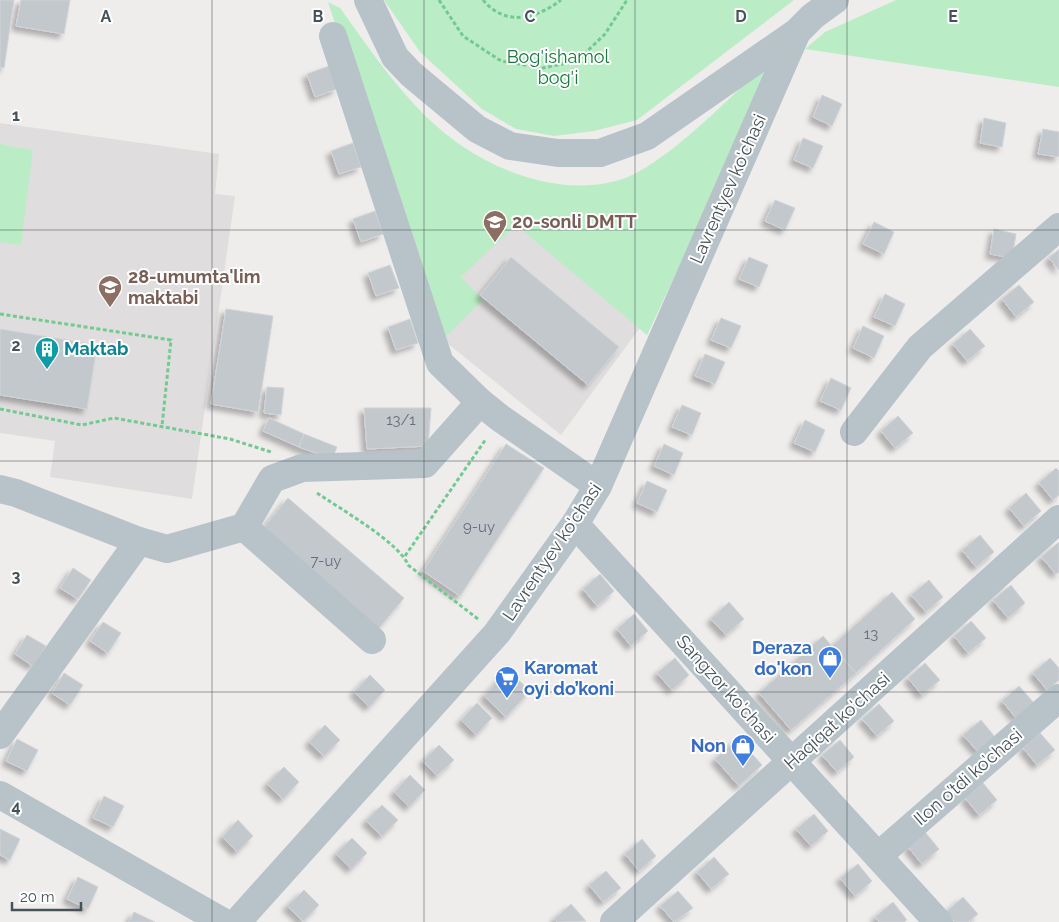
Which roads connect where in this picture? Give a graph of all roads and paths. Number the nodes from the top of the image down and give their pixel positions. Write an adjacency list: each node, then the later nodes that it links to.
1 (439, 0): 4 (path)
2 (483, 0): 3 (path)
3 (561, 0)
4 (627, 0)
5 (835, 0): 7 (street)
6 (366, 2): 7 (street)
7 (797, 32): 16 (street, Lavrentyev ko'chasi)
8 (333, 36): 12 (street)
9 (1059, 227): 14 (street)
10 (0, 314): 13 (path)
11 (0, 409): 13 (path)
12 (490, 410): 15 (street); 16 (street); 22 (path)
13 (162, 426): 15 (path)
14 (854, 432)
15 (295, 471): 20 (street); 22 (path)
16 (598, 486): 19 (street, Lavrentyev ko'chasi)
17 (0, 489): 21 (street)
18 (1059, 519): 27 (street, Haqiqat ko'chasi)
19 (575, 524): 23 (street, Lavrentyev ko'chasi); 27 (street, Sangzor ko'chasi)
20 (244, 527): 21 (street); 24 (street)
21 (139, 541): 26 (street)
22 (405, 556): 23 (path)
23 (497, 633): 31 (street, Lavrentyev ko'chasi)
24 (372, 640)
25 (1059, 698): 29 (street, Ilon o’tdi ko’chasi)
26 (0, 735)
27 (792, 761): 29 (street, Sangzor ko'chasi); 32 (street, Haqiqat ko'chasi)
28 (0, 795): 30 (street)
29 (878, 856): 33 (street, Sangzor ko'chasi)
30 (222, 922)
31 (237, 922)
32 (614, 922)
33 (938, 922)

